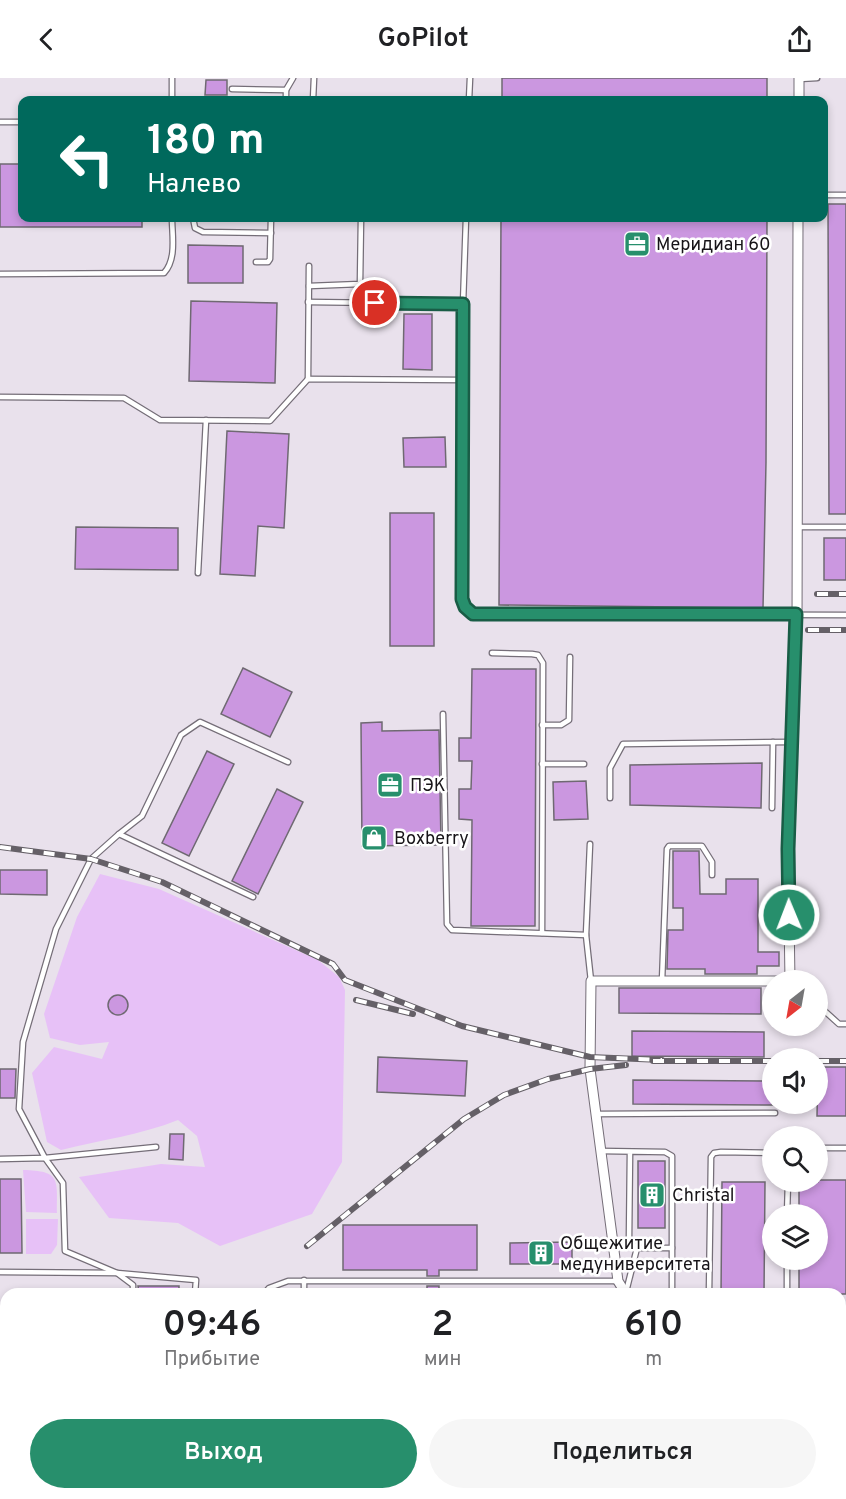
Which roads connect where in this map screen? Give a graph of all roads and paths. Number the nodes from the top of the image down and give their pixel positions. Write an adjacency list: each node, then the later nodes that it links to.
1 (172, 78): 9 (lane)
2 (293, 78): 8 (lane)
3 (314, 78): 11 (lane)
4 (470, 78): 12 (lane)
5 (817, 78): 6 (lane)
6 (799, 79): 13 (street)
7 (232, 89): 8 (lane)
8 (286, 90): 10 (lane)
9 (172, 96)
10 (286, 96)
11 (313, 96)
12 (469, 96)
13 (799, 96)
14 (0, 122): 15 (lane)
15 (18, 122)
16 (828, 195): 17 (lane)
17 (846, 195)
18 (172, 222): 27 (lane)
19 (194, 222): 24 (lane)
20 (272, 222): 24 (lane)
21 (361, 222): 28 (lane)
22 (466, 222): 30 (lane)
23 (798, 222): 35 (street)
24 (271, 233): 25 (lane)
25 (256, 262)
26 (309, 266): 28 (lane)
27 (0, 274)
28 (309, 286): 29 (lane)
29 (308, 302): 30 (lane); 31 (lane)
30 (463, 304): 32 (lane)
31 (308, 379): 32 (lane); 34 (lane)
32 (463, 380): 38 (lane)
33 (0, 397): 34 (lane)
34 (206, 420): 37 (lane)
35 (797, 527): 36 (lane); 38 (street)
36 (846, 527)
37 (198, 573)
38 (796, 614): 39 (lane); 45 (street)
39 (846, 615)
40 (492, 653): 43 (lane)
41 (570, 657): 43 (lane)
42 (443, 714): 55 (lane)
43 (542, 725): 47 (lane)
44 (773, 742): 45 (lane); 49 (lane); 50 (lane)
45 (792, 742): 57 (street)
46 (288, 762): 51 (lane)
47 (542, 764): 48 (lane); 55 (lane)
48 (584, 764)
49 (610, 798)
50 (772, 808)
51 (119, 834): 54 (lane); 71 (lane)
52 (590, 844): 56 (lane)
53 (712, 875): 59 (lane)
54 (253, 897)
55 (542, 933): 56 (lane)
56 (586, 935): 58 (lane)
57 (790, 970)
58 (591, 981): 59 (street); 64 (street)
59 (662, 981): 60 (street)
60 (762, 981)
61 (828, 1014): 62 (lane)
62 (846, 1024)
63 (762, 1113): 64 (lane)
64 (596, 1114): 68 (street)
65 (156, 1146): 71 (lane)
66 (828, 1148): 67 (lane)
67 (846, 1148)
68 (601, 1151): 69 (lane); 79 (street)
69 (630, 1152): 73 (lane); 74 (lane)
70 (762, 1153): 87 (lane)
71 (45, 1158): 72 (lane); 77 (lane)
72 (0, 1159)
73 (637, 1248): 74 (lane); 85 (lane)
74 (672, 1248): 86 (lane)
75 (787, 1270): 88 (lane)
76 (0, 1272): 77 (lane)
77 (117, 1273): 80 (lane); 81 (lane)
78 (304, 1280): 79 (lane); 82 (lane); 83 (lane)
79 (618, 1281): 84 (street)
80 (133, 1288)
81 (195, 1288)
82 (269, 1288)
83 (304, 1288)
84 (622, 1288)
85 (627, 1288)
86 (672, 1288)
87 (709, 1288)
88 (787, 1288)

